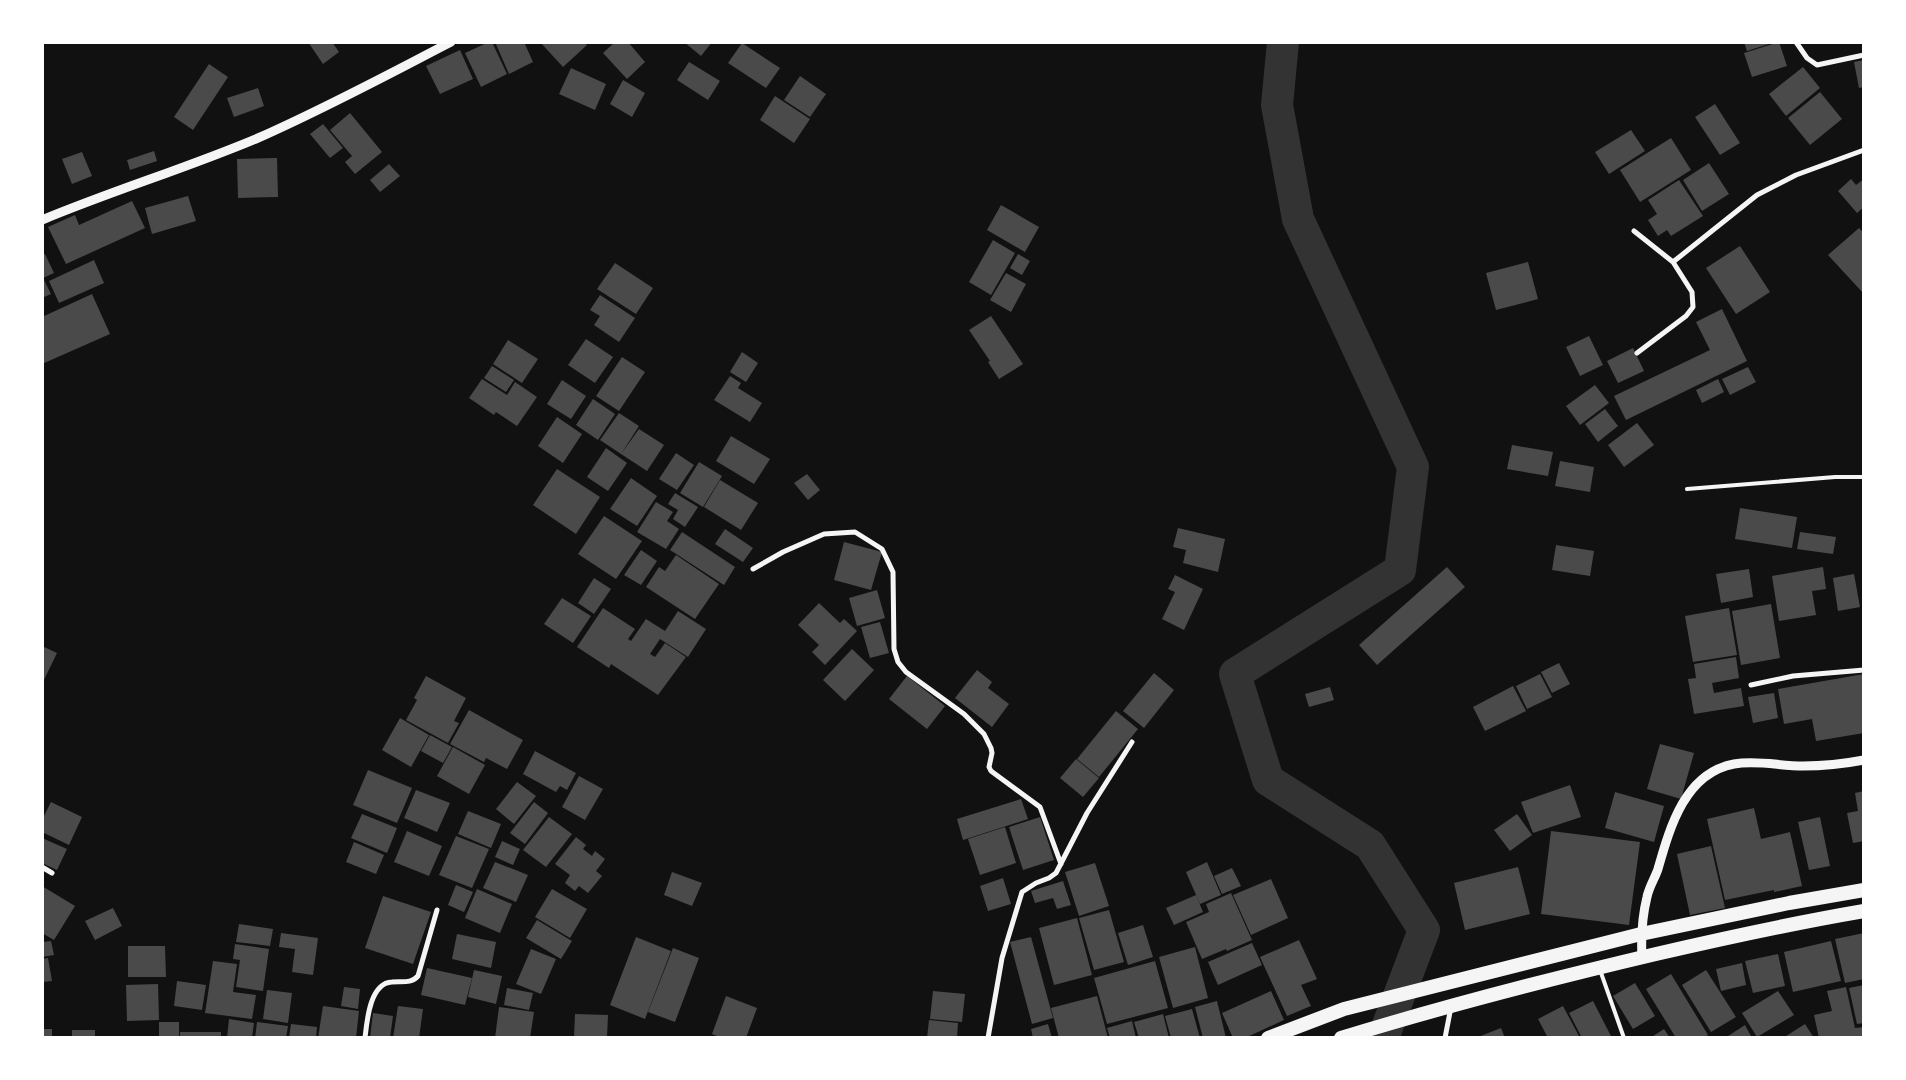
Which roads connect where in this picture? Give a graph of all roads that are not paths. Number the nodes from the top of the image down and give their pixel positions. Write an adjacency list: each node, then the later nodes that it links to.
1 (452, 42): 5 (street)
2 (1796, 42): 3 (street)
3 (1864, 55)
4 (1864, 150): 7 (street)
5 (42, 220)
6 (1634, 231): 7 (street)
7 (1673, 262): 8 (street)
8 (1637, 353)
9 (1864, 477): 10 (lane)
10 (1687, 489)
11 (753, 569): 16 (street)
12 (1864, 670): 13 (street)
13 (1750, 685)
14 (1132, 742): 16 (street)
15 (1864, 760): 22 (street)
16 (1061, 864): 27 (street)
17 (42, 868): 18 (street)
18 (52, 873)
19 (1864, 890): 22 (highway)
20 (437, 910): 26 (street)
21 (1864, 911): 23 (highway)
22 (1641, 934): 23 (street); 28 (highway)
23 (1642, 958): 24 (highway)
24 (1599, 968): 25 (highway); 31 (lane)
25 (1452, 1004): 29 (highway); 30 (street)
26 (365, 1038)
27 (988, 1038)
28 (1268, 1038)
29 (1341, 1038)
30 (1445, 1038)
31 (1624, 1038)

